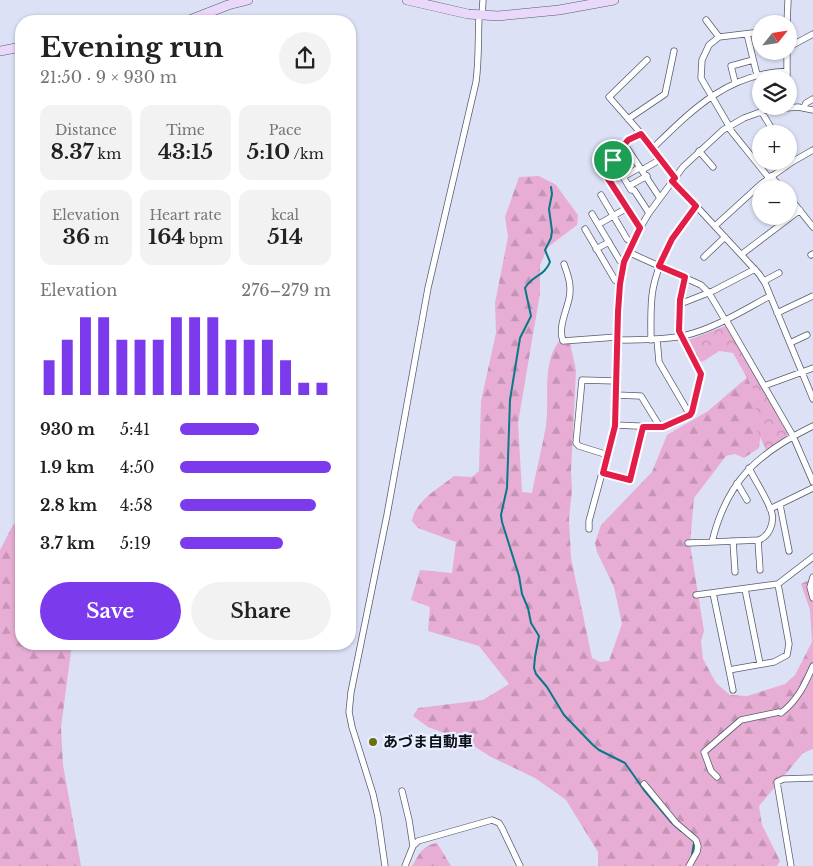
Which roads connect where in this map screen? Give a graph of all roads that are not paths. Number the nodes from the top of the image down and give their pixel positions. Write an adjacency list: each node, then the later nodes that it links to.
1 (248, 0): 7 (main road)
2 (407, 0): 9 (main road)
3 (482, 0): 9 (street)
4 (614, 0): 6 (main road)
5 (788, 0): 8 (street)
6 (585, 3): 9 (main road)
7 (202, 15)
8 (787, 15)
9 (481, 16): 136 (street)
10 (706, 20): 14 (street)
11 (752, 33): 12 (street)
12 (747, 34): 14 (street); 19 (street)
13 (813, 34): 15 (street)
14 (720, 38): 25 (street)
15 (798, 42)
16 (15, 48): 17 (main road)
17 (0, 51)
18 (674, 51): 31 (street)
19 (752, 56)
20 (647, 60): 31 (street)
21 (753, 60): 22 (street); 24 (street)
22 (756, 70)
23 (752, 77): 24 (street)
24 (735, 82): 25 (street)
25 (710, 96): 32 (street); 35 (street)
26 (813, 99): 28 (street)
27 (797, 107): 28 (street)
28 (804, 107): 29 (street)
29 (813, 110)
30 (752, 115): 32 (street)
31 (628, 119): 33 (street)
32 (728, 126): 37 (street); 46 (street)
33 (641, 134): 34 (street); 35 (street)
34 (624, 144): 40 (street); 42 (street)
35 (653, 148): 39 (street)
36 (813, 150): 38 (street)
37 (699, 151): 41 (street); 47 (street)
38 (797, 157)
39 (661, 159): 42 (street); 47 (street)
40 (613, 160): 45 (street); 51 (street)
41 (713, 167)
42 (640, 169): 44 (street); 45 (street)
43 (778, 170): 46 (street)
44 (647, 176): 49 (street); 52 (street)
45 (623, 177): 49 (street)
46 (770, 177): 48 (street); 62 (street)
47 (674, 179): 52 (street); 53 (street)
48 (773, 180)
49 (630, 188): 51 (street); 57 (street)
50 (602, 195): 59 (street)
51 (620, 196): 55 (street)
52 (660, 198): 57 (street)
53 (696, 206): 62 (street); 74 (street)
54 (797, 206): 56 (street)
55 (626, 208): 59 (street); 63 (street)
56 (800, 210): 61 (street); 70 (street)
57 (648, 213): 63 (street)
58 (592, 214): 60 (street)
59 (614, 216): 60 (street); 67 (street)
60 (598, 224): 66 (street)
61 (812, 225)
62 (715, 226): 65 (street)
63 (640, 228): 67 (street)
64 (585, 229): 68 (street)
65 (725, 237): 70 (street); 71 (street)
66 (609, 242): 68 (street); 72 (street)
67 (633, 243): 69 (street)
68 (596, 249): 79 (street)
69 (628, 252): 72 (street); 74 (street)
70 (742, 254): 75 (street)
71 (704, 257)
72 (624, 262): 79 (street)
73 (564, 264): 88 (street)
74 (659, 266): 77 (street); 89 (street)
75 (755, 269): 78 (street); 80 (street)
76 (779, 273): 78 (street)
77 (685, 277): 80 (street); 83 (street)
78 (764, 281): 81 (street)
79 (620, 284): 88 (street)
80 (709, 292): 83 (street); 85 (street)
81 (770, 296): 84 (street); 85 (street)
82 (813, 296): 84 (street)
83 (680, 304): 87 (street)
84 (777, 313): 90 (street)
85 (726, 320): 87 (street); 94 (street)
86 (807, 335): 90 (street)
87 (681, 336): 89 (street); 97 (street)
88 (617, 338): 89 (street); 93 (street)
89 (654, 340): 97 (street)
90 (790, 342): 92 (street)
91 (813, 368): 92 (street)
92 (802, 372): 94 (street); 96 (street)
93 (616, 381): 95 (street); 103 (street)
94 (764, 386): 102 (street)
95 (616, 395): 98 (street); 101 (street)
96 (813, 399)
97 (690, 415): 101 (street)
98 (615, 426): 100 (street); 103 (street)
99 (813, 426): 102 (street)
100 (643, 427): 101 (street); 105 (street)
101 (660, 427)
102 (793, 436): 104 (street); 107 (street)
103 (608, 455): 105 (street)
104 (748, 468): 106 (street); 111 (street)
105 (603, 473): 112 (street)
106 (737, 482): 109 (street); 116 (street)
107 (813, 482)
108 (813, 488): 110 (street)
109 (747, 500)
110 (780, 505): 111 (street); 117 (street)
111 (770, 509): 113 (street)
112 (589, 529)
113 (758, 540): 114 (street); 119 (street)
114 (733, 541): 116 (street); 120 (street)
115 (688, 542): 116 (street)
116 (712, 542)
117 (790, 550)
118 (813, 557): 122 (street)
119 (760, 570)
120 (735, 572)
121 (813, 577): 126 (street)
122 (778, 584): 123 (street); 127 (street)
123 (745, 589): 124 (street); 127 (street)
124 (713, 593): 125 (street); 129 (street)
125 (696, 595)
126 (813, 598)
127 (760, 664): 129 (street)
128 (813, 666): 131 (street)
129 (729, 670): 130 (street)
130 (733, 690)
131 (717, 777)
132 (813, 778): 140 (street)
133 (644, 784): 139 (street)
134 (402, 791): 135 (street)
135 (413, 846): 137 (street); 138 (street)
136 (385, 866)
137 (405, 866)
138 (520, 866)
139 (689, 866)
140 (791, 866)

